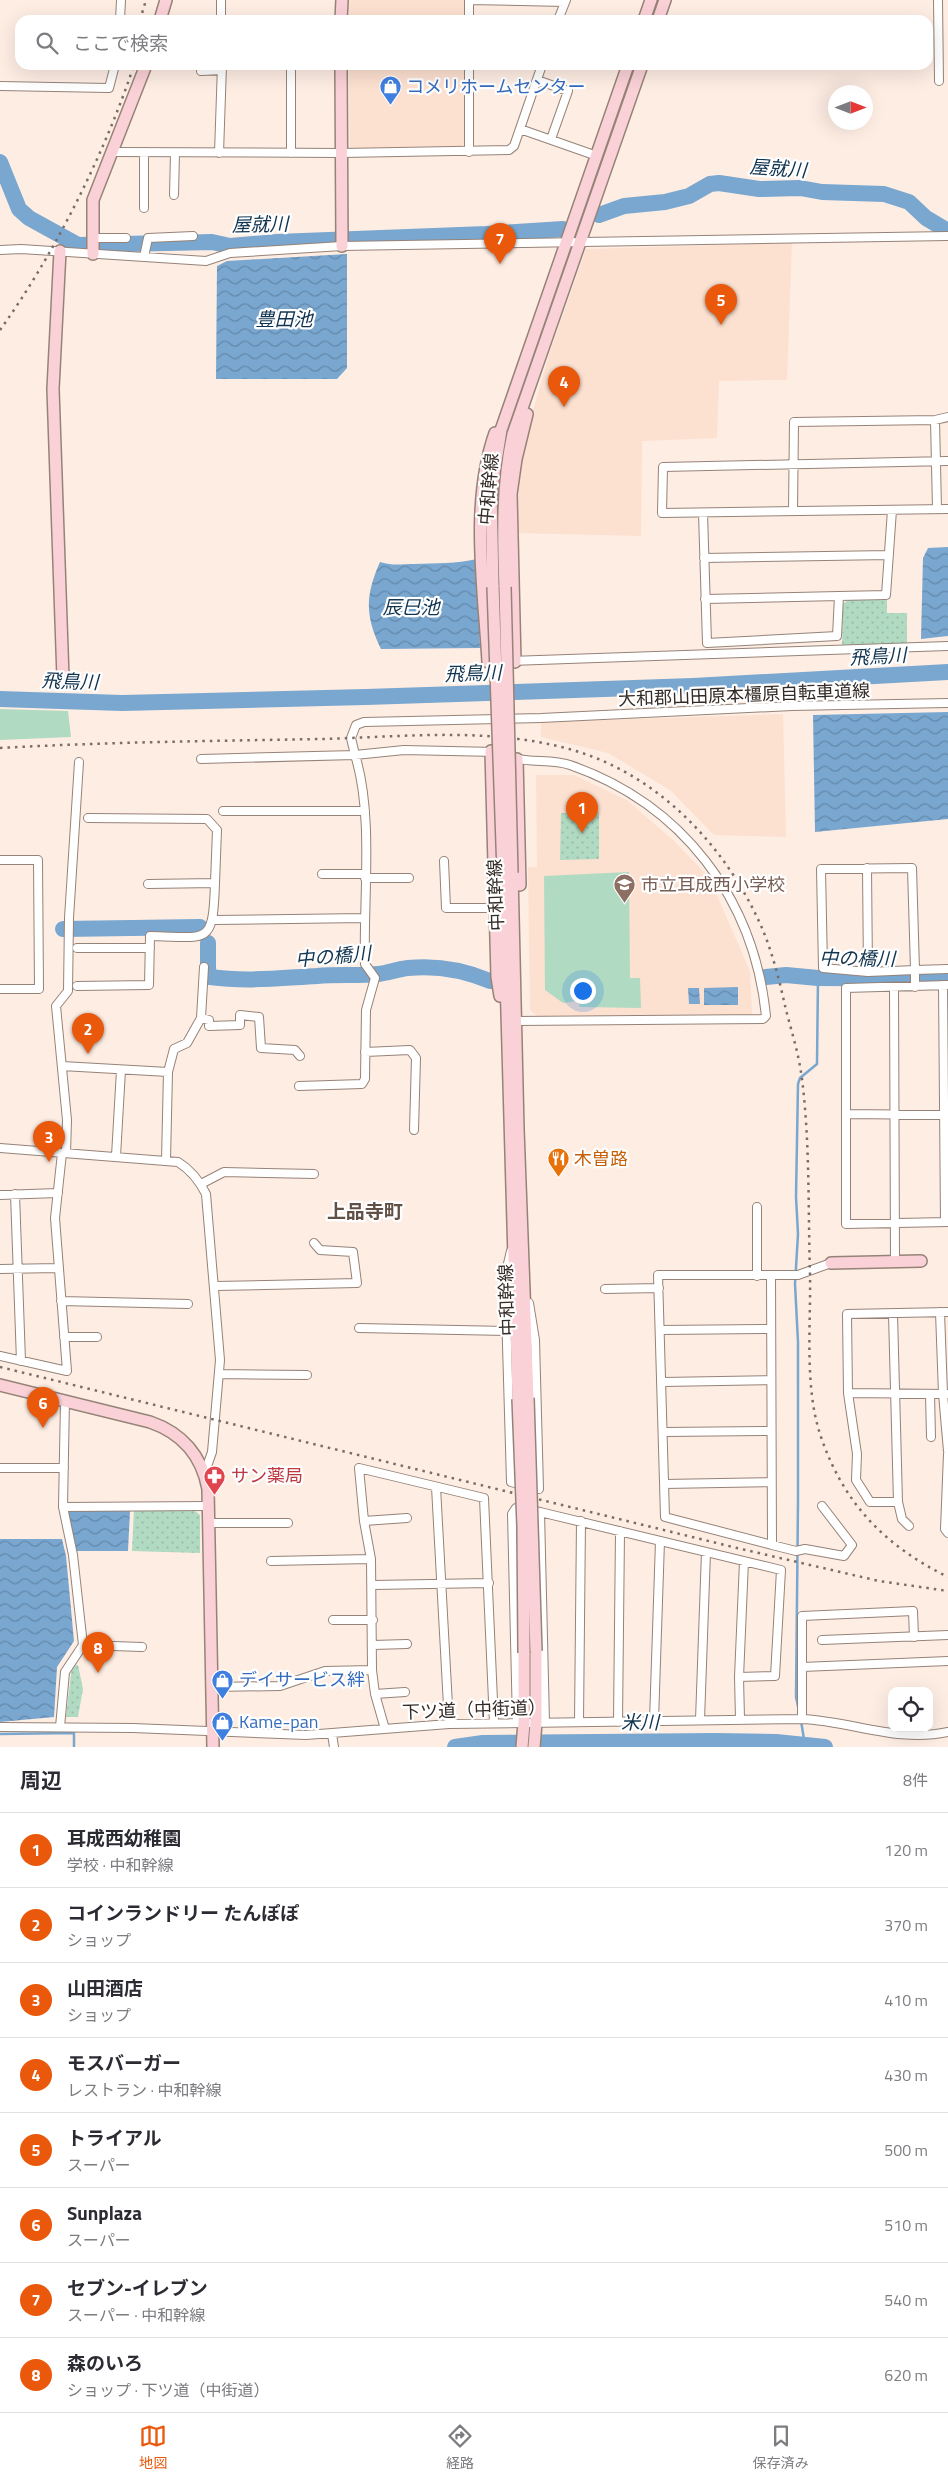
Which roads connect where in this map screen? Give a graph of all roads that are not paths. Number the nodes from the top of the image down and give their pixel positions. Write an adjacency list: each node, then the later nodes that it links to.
1 (121, 0): 9 (street)
2 (166, 0): 10 (main road)
3 (221, 0): 11 (street)
4 (342, 0): 12 (main road)
5 (651, 0): 15 (main road)
6 (665, 0): 16 (main road)
7 (938, 0): 29 (street)
8 (565, 1): 13 (street); 14 (street)
9 (120, 15)
10 (162, 15)
11 (222, 15)
12 (341, 15)
13 (469, 15)
14 (560, 15)
15 (646, 15)
16 (660, 15)
17 (114, 70): 30 (street)
18 (144, 70): 33 (main road)
19 (208, 70): 27 (street)
20 (222, 70): 37 (street)
21 (292, 70): 38 (street)
22 (341, 70): 39 (main road)
23 (469, 70): 35 (street)
24 (540, 70): 28 (street)
25 (626, 70): 40 (main road, 中和幹線)
26 (640, 70): 47 (main road, 中和幹線)
27 (201, 71)
28 (537, 80): 31 (street); 32 (street)
29 (939, 81)
30 (0, 86)
31 (520, 129): 32 (street); 35 (street)
32 (552, 139): 40 (street)
33 (113, 152): 34 (street); 48 (main road)
34 (144, 152): 36 (street); 42 (street)
35 (469, 152): 39 (street)
36 (175, 153): 37 (street); 41 (street)
37 (219, 153): 38 (street)
38 (291, 153): 39 (street)
39 (342, 153): 49 (main road)
40 (597, 156): 46 (main road, 中和幹線)
41 (174, 195)
42 (144, 208)
43 (193, 236): 52 (street)
44 (948, 236): 47 (street)
45 (126, 238): 48 (street)
46 (566, 242): 47 (street); 49 (street); 53 (main road, 中和幹線)
47 (580, 242): 54 (main road, 中和幹線)
48 (93, 245): 51 (street); 52 (street)
49 (342, 246): 52 (street)
50 (0, 250): 51 (street)
51 (60, 252): 74 (main road)
52 (144, 257)
53 (525, 365): 67 (main road, 中和幹線); 72 (main road)
54 (529, 390): 67 (main road, 中和幹線); 73 (main road)
55 (948, 417): 56 (street)
56 (935, 420): 58 (street); 59 (street)
57 (948, 461): 58 (street)
58 (936, 462): 59 (street); 60 (street)
59 (793, 464): 63 (street); 64 (street)
60 (937, 509): 61 (street); 62 (street)
61 (948, 509)
62 (892, 510): 63 (street); 65 (street)
63 (793, 511): 64 (street)
64 (704, 513): 66 (street)
65 (889, 555): 66 (street); 68 (street)
66 (704, 558): 69 (street)
67 (499, 587): 88 (main road, 中和幹線, bridge)
68 (839, 596): 69 (street); 69 (street)
69 (705, 599)
70 (948, 646): 73 (street)
71 (502, 661): 73 (street); 76 (main road)
72 (488, 662)
73 (514, 662)
74 (64, 678)
75 (948, 703): 76 (street, 大和郡山田原本橿原自転車道線)
76 (504, 717): 78 (street, 大和郡山田原本橿原自転車道線)
77 (491, 751): 78 (street); 80 (street); 94 (main road)
78 (355, 755): 79 (street); 83 (street, 大和郡山田原本橿原自転車道線)
79 (201, 759)
80 (517, 759): 108 (main road); 108 (street)
81 (79, 762): 112 (street)
82 (223, 811): 83 (street)
83 (365, 811): 90 (street, 大和郡山田原本橿原自転車道線)
84 (88, 818): 92 (street)
85 (0, 860): 106 (street)
86 (444, 861): 94 (street)
87 (867, 868): 101 (street); 101 (street); 102 (street)
88 (508, 873): 108 (main road, 中和幹線); 109 (main road, 中和幹線)
89 (322, 874): 90 (street)
90 (365, 876): 91 (street); 95 (street, 大和郡山田原本橿原自転車道線)
91 (409, 878)
92 (215, 883): 93 (street); 96 (street)
93 (148, 884)
94 (495, 908): 109 (main road)
95 (364, 918): 96 (street); 110 (street, 大和郡山田原本橿原自転車道線)
96 (214, 920): 98 (street)
97 (77, 948): 98 (street)
98 (150, 948): 104 (street)
99 (204, 967): 107 (street)
100 (948, 968): 102 (street)
101 (868, 972): 102 (street)
102 (915, 979): 103 (street); 105 (street)
103 (945, 985): 118 (street)
104 (77, 986)
105 (894, 987): 116 (street); 117 (street)
106 (0, 989)
107 (201, 1018): 111 (street); 114 (street)
108 (516, 1021): 140 (main road, 中和幹線)
109 (507, 1034): 132 (main road, 中和幹線)
110 (365, 1052): 115 (street); 119 (street)
111 (300, 1056)
112 (62, 1066): 113 (street); 121 (street)
113 (121, 1070): 114 (street); 122 (street)
114 (168, 1072): 123 (street)
115 (299, 1086)
116 (846, 1114): 117 (street); 131 (street)
117 (895, 1114): 118 (street); 131 (street)
118 (946, 1115): 130 (street)
119 (414, 1130)
120 (0, 1148): 121 (street)
121 (64, 1153): 122 (street); 126 (street)
122 (116, 1156): 123 (street)
123 (166, 1160): 125 (street)
124 (314, 1174): 125 (street)
125 (201, 1184): 143 (street)
126 (58, 1193): 127 (street); 138 (street)
127 (15, 1194): 128 (street); 137 (street)
128 (0, 1195)
129 (757, 1207): 141 (street)
130 (947, 1222): 131 (street)
131 (896, 1223): 134 (street)
132 (513, 1242): 152 (street); 167 (main road, 中和幹線)
133 (314, 1243): 143 (street)
134 (895, 1261): 135 (main road); 136 (main road)
135 (921, 1261)
136 (831, 1263): 142 (street)
137 (18, 1268): 138 (street); 139 (street); 157 (street)
138 (58, 1268): 146 (street)
139 (0, 1269)
140 (524, 1272): 152 (street); 167 (main road, 中和幹線)
141 (757, 1276): 142 (street); 144 (street)
142 (771, 1276): 151 (street)
143 (215, 1286): 158 (street)
144 (659, 1288): 145 (street); 153 (street)
145 (605, 1289)
146 (61, 1301): 147 (street); 154 (street)
147 (188, 1304)
148 (944, 1312): 149 (street); 166 (street)
149 (893, 1314): 163 (street); 164 (street)
150 (359, 1328): 152 (street)
151 (771, 1329): 153 (street); 160 (street)
152 (507, 1330)
153 (660, 1330): 161 (street)
154 (64, 1337): 155 (street); 157 (street)
155 (97, 1337)
156 (0, 1356): 157 (street)
157 (21, 1361)
158 (219, 1374): 159 (street); 175 (street)
159 (307, 1374)
160 (771, 1380): 161 (street); 169 (street)
161 (663, 1382): 170 (street)
162 (0, 1385): 168 (main road)
163 (848, 1393): 164 (street); 179 (street)
164 (896, 1393): 165 (street); 179 (street)
165 (930, 1394): 166 (street); 171 (street)
166 (945, 1394): 172 (street)
167 (523, 1398): 225 (main road, 中和幹線, bridge); 225 (main road, 中和幹線, bridge)
168 (64, 1400): 174 (street); 175 (main road)
169 (771, 1431): 170 (street); 176 (street)
170 (664, 1432): 177 (street)
171 (931, 1437)
172 (948, 1453): 191 (street)
173 (0, 1468): 174 (street)
174 (64, 1468): 182 (street)
175 (205, 1472): 180 (main road)
176 (771, 1482): 177 (street); 193 (street)
177 (664, 1484): 193 (street)
178 (436, 1487): 185 (street); 198 (street); 199 (street)
179 (898, 1502): 189 (street)
180 (208, 1506): 182 (street); 187 (main road)
181 (822, 1506): 193 (street)
182 (63, 1507): 207 (street)
183 (540, 1512): 186 (street); 225 (street); 225 (street)
184 (407, 1518): 185 (street)
185 (364, 1521): 195 (street)
186 (581, 1521): 190 (street); 221 (street)
187 (208, 1523): 188 (street); 214 (main road)
188 (288, 1523)
189 (909, 1526)
190 (620, 1531): 192 (street); 222 (street)
191 (948, 1533)
192 (660, 1541): 194 (street); 220 (street)
193 (772, 1545)
194 (706, 1552): 197 (street); 219 (street)
195 (371, 1559): 196 (street); 200 (street)
196 (271, 1561)
197 (744, 1562): 213 (street); 213 (street)
198 (489, 1583): 199 (street); 223 (street)
199 (442, 1584): 200 (street); 224 (street)
200 (373, 1585): 202 (street)
201 (333, 1620): 202 (street)
202 (373, 1620): 208 (street)
203 (948, 1636): 204 (street)
204 (914, 1637): 205 (street); 211 (street)
205 (822, 1640)
206 (407, 1644): 208 (street)
207 (83, 1645): 209 (street); 227 (street)
208 (373, 1645): 212 (street)
209 (142, 1647)
210 (948, 1661): 211 (street)
211 (802, 1667): 218 (street)
212 (372, 1670): 214 (street); 216 (street)
213 (739, 1678): 217 (street)
214 (213, 1687): 229 (main road)
215 (405, 1692): 216 (street)
216 (375, 1694): 228 (street)
217 (740, 1719): 218 (street, 下ツ道（中街道）); 219 (street, 下ツ道（中街道）)
218 (802, 1719): 230 (street, 下ツ道（中街道）)
219 (700, 1720): 220 (street, 下ツ道（中街道）)
220 (654, 1721): 222 (street, 下ツ道（中街道）)
221 (579, 1722): 222 (street, 下ツ道（中街道）); 225 (street, 下ツ道（中街道）)
222 (618, 1722)
223 (494, 1723): 224 (street, 下ツ道（中街道）); 225 (street, 下ツ道（中街道）)
224 (449, 1724): 228 (street, 下ツ道（中街道）)
225 (530, 1725): 234 (main road, 中和幹線); 235 (main road, 中和幹線)
226 (0, 1727): 227 (street, 下ツ道（中街道）)
227 (60, 1727): 229 (street, 下ツ道（中街道）)
228 (385, 1729): 231 (street, 下ツ道（中街道）)
229 (213, 1732): 231 (street, 下ツ道（中街道）); 232 (main road)
230 (948, 1732)
231 (332, 1734): 233 (street)
232 (213, 1747)
233 (334, 1747)
234 (522, 1747)
235 (534, 1747)

